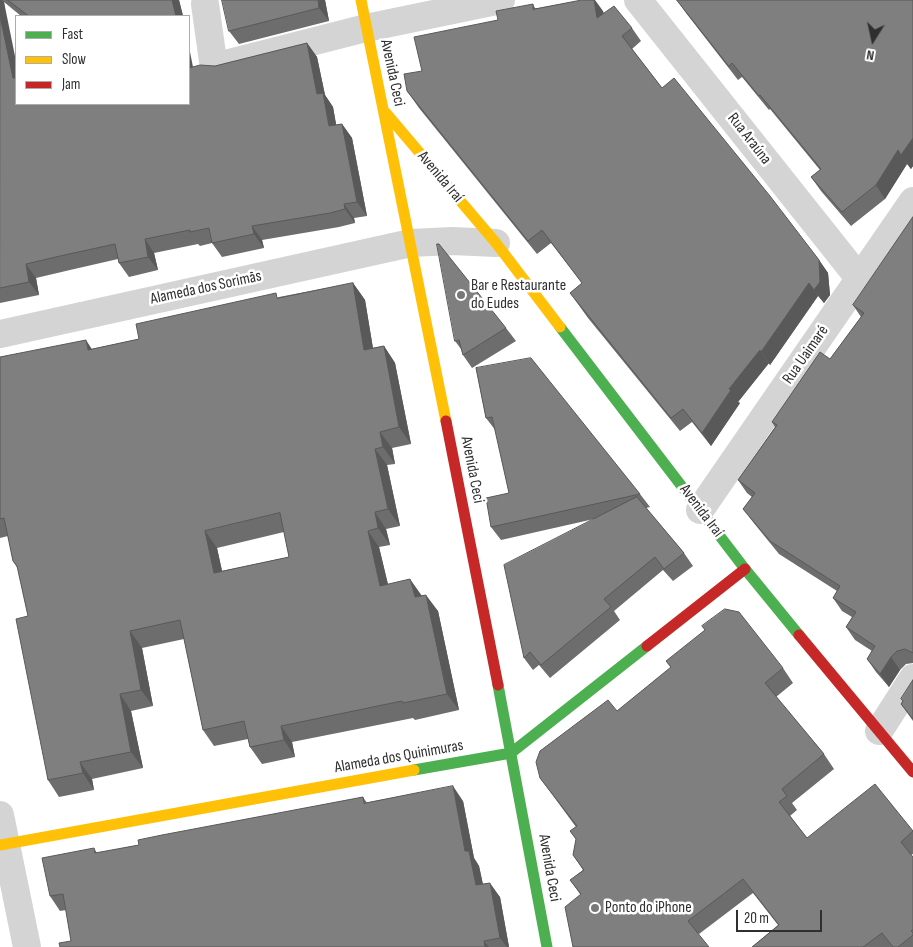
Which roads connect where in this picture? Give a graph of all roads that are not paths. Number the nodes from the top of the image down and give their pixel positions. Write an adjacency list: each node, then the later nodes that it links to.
1 (361, 0): 5 (street, Avenida Ceci)
2 (501, 0): 5 (street)
3 (638, 0): 10 (street, Rua Araúna)
4 (205, 4): 5 (street)
5 (366, 28): 6 (street, Avenida Ceci)
6 (384, 110): 8 (street, Avenida Ceci); 9 (street, Avenida Iraí)
7 (913, 201): 10 (street, Rua Uaimaré)
8 (411, 243): 9 (street); 11 (street, Alameda dos Sorimãs); 16 (street, Avenida Ceci)
9 (496, 243): 12 (street, Avenida Iraí)
10 (859, 278): 12 (street, Rua Uaimaré)
11 (0, 334)
12 (700, 510): 13 (street, Avenida Iraí)
13 (745, 569): 15 (street, Avenida Iraí); 16 (street, Alameda dos Quinimuras)
14 (913, 678): 15 (street)
15 (879, 731): 17 (street, Avenida Iraí)
16 (511, 753): 19 (street, Alameda dos Quinimuras); 21 (street, Avenida Ceci)
17 (913, 772)
18 (0, 815): 19 (street)
19 (3, 845): 20 (street)
20 (27, 947)
21 (547, 947)

